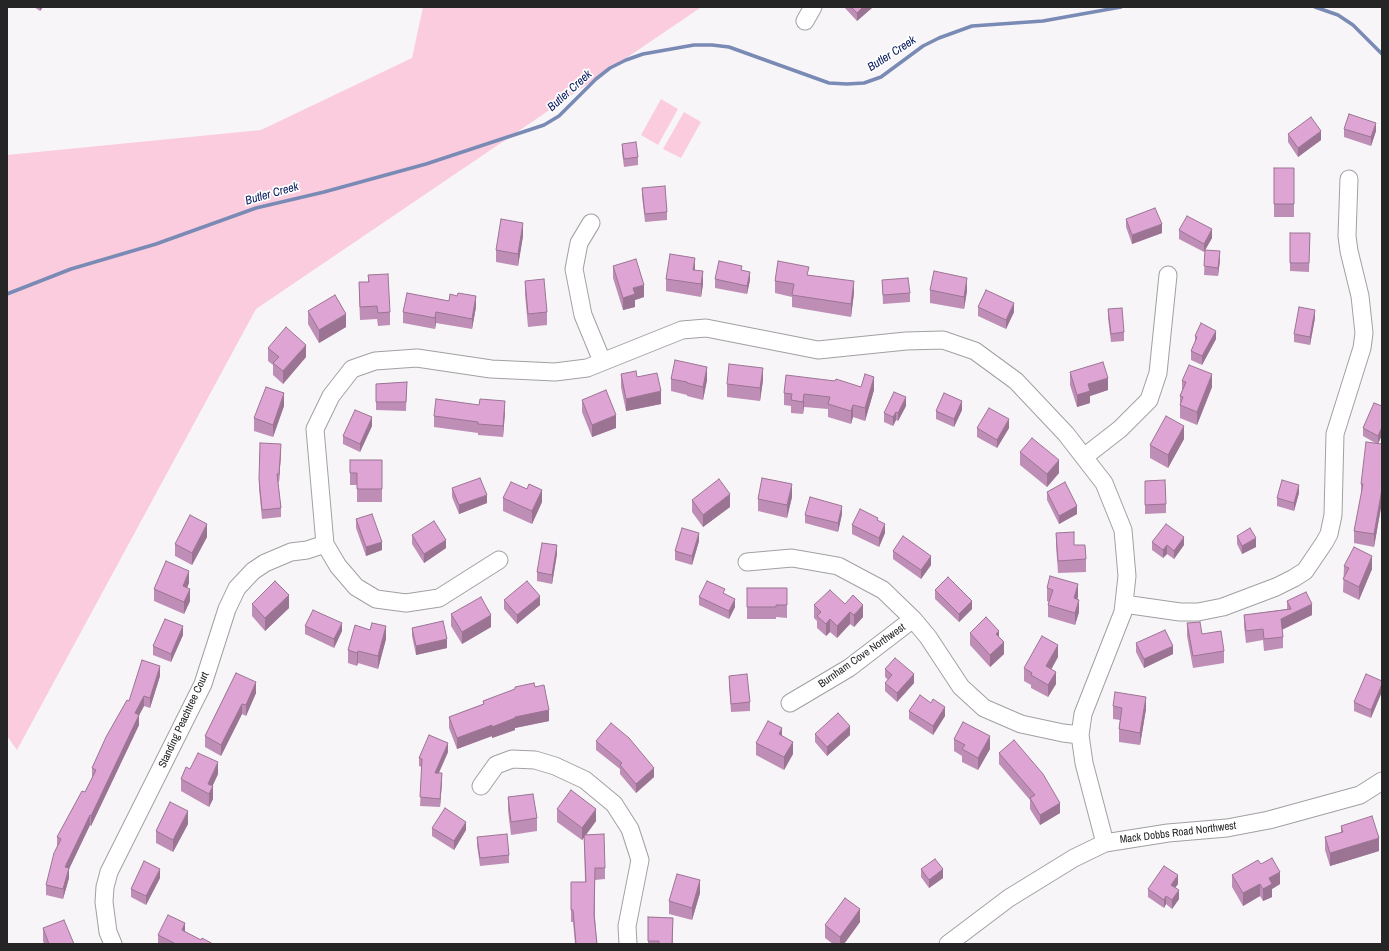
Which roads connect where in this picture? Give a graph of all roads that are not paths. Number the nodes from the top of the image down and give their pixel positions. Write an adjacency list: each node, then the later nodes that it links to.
1 (1349, 179): 9 (street)
2 (591, 223): 4 (street)
3 (1168, 275): 5 (street)
4 (602, 361): 5 (street); 6 (street)
5 (1084, 457): 9 (street)
6 (325, 544): 7 (street); 16 (street, Standing Peachtree Court)
7 (499, 560)
8 (747, 562): 10 (street)
9 (1124, 604): 12 (street)
10 (913, 620): 11 (street, Burnham Cove Northwest); 12 (street)
11 (790, 703)
12 (1080, 735): 15 (street)
13 (1382, 781): 15 (street, Mack Dobbs Road Northwest)
14 (481, 786): 17 (street)
15 (1105, 843): 18 (street, Mack Dobbs Road Northwest)
16 (113, 944)
17 (628, 944)
18 (948, 944)

